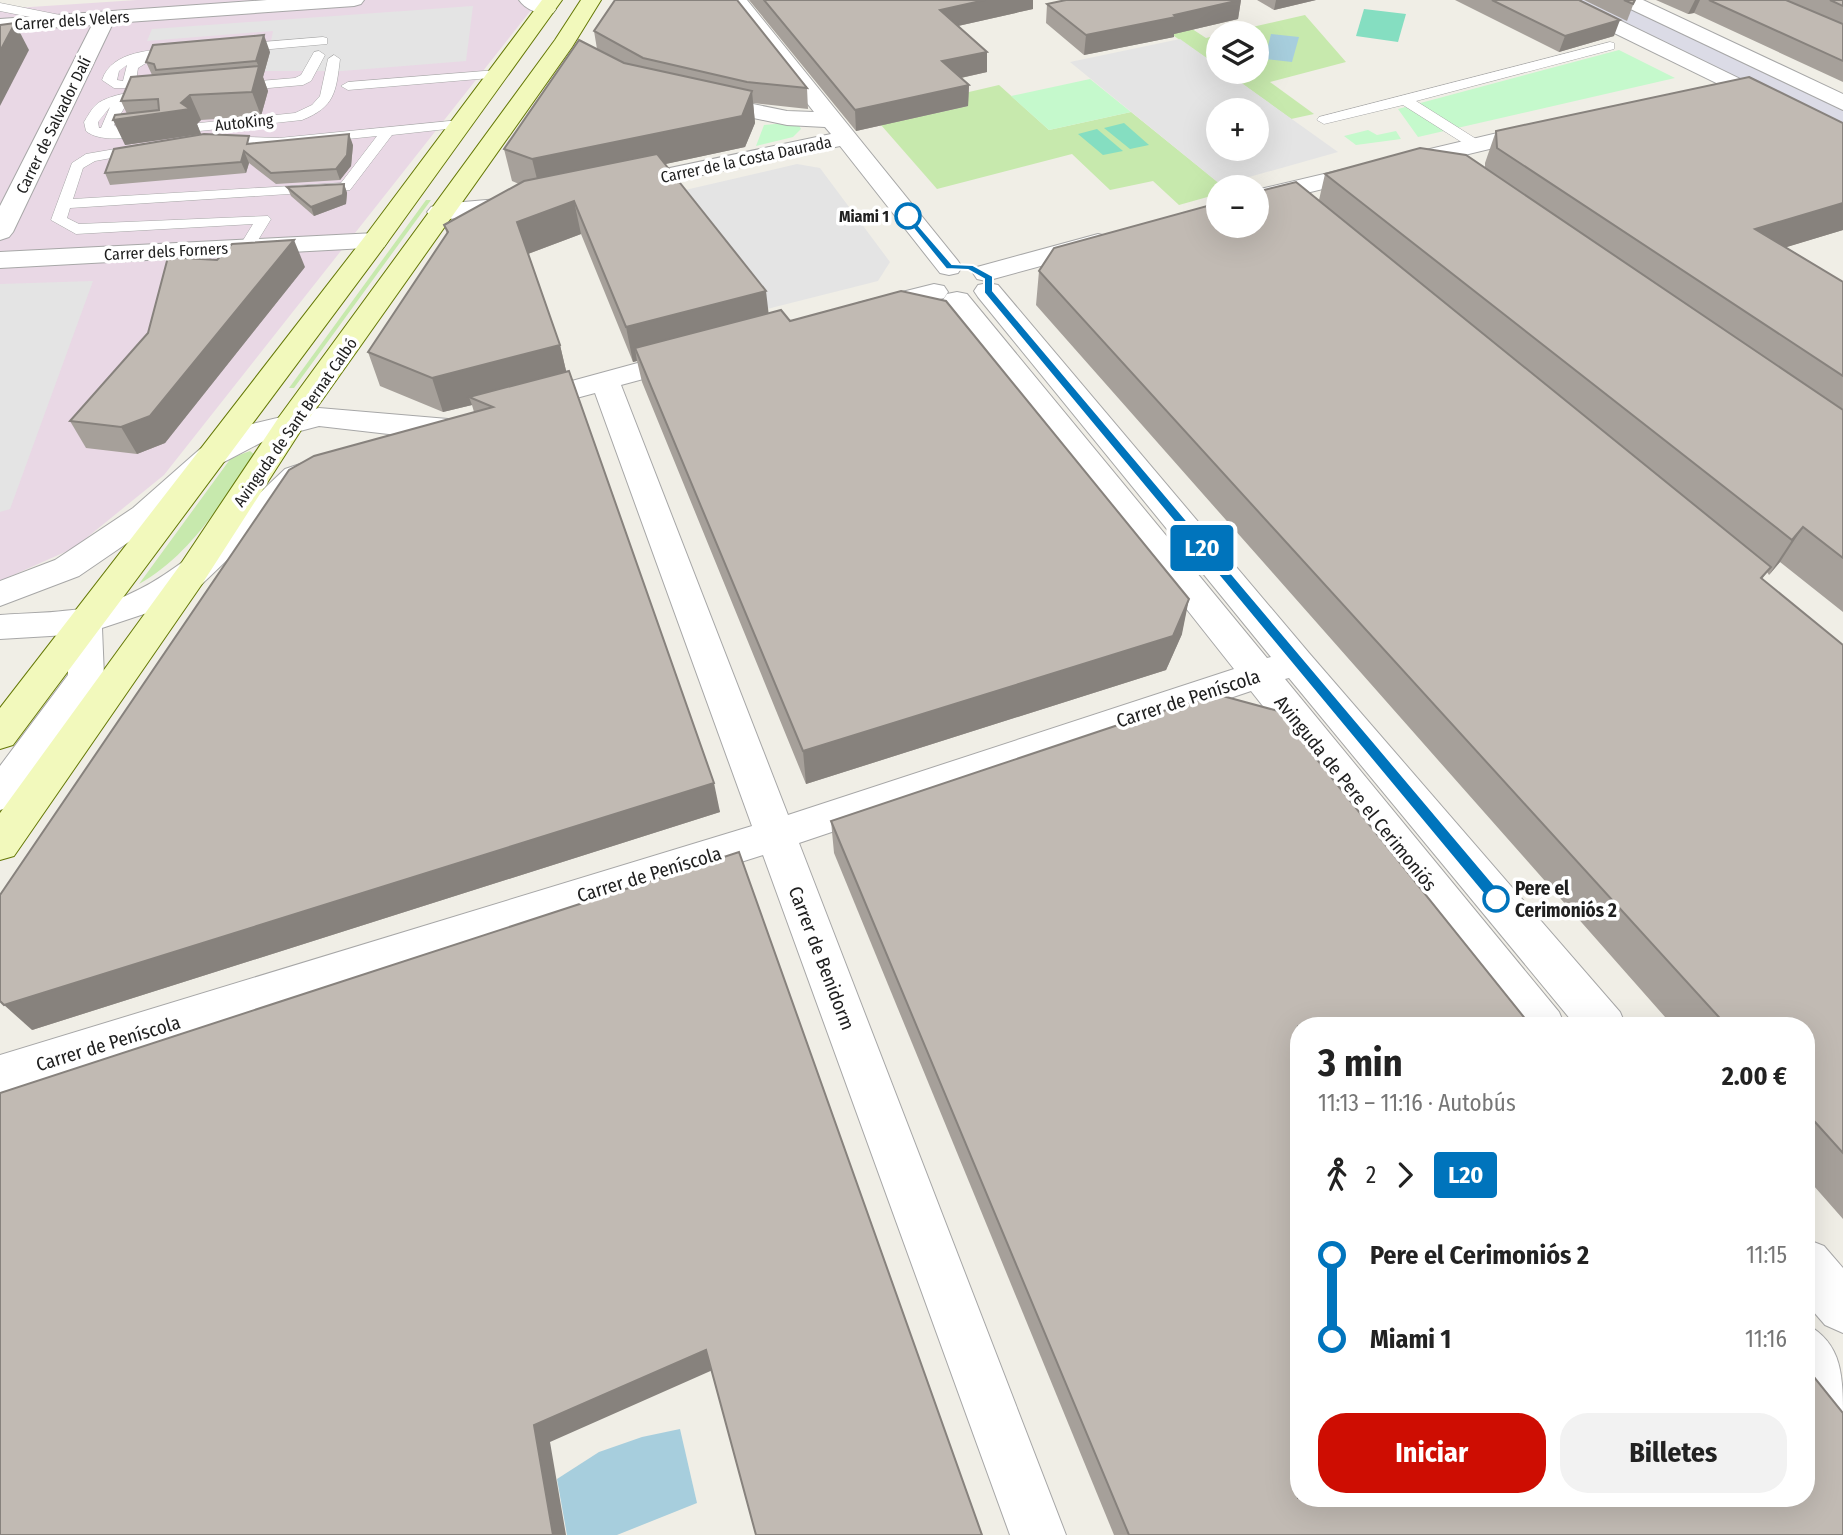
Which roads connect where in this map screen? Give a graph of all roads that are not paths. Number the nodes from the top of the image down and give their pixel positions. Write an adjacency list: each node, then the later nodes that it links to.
1 (354, 0): 8 (street, Carrer dels Velers)
2 (591, 0): 47 (main road, Avinguda de Sant Bernat Calbó)
3 (736, 0): 35 (street)
4 (1562, 0): 21 (street)
5 (1627, 0): 18 (street)
6 (542, 3): 20 (main road)
7 (0, 7): 9 (lane)
8 (106, 17): 9 (street, Carrer dels Velers); 50 (street, Carrer de Salvador Dalí)
9 (65, 20): 10 (street, Carrer dels Velers)
10 (0, 25)
11 (323, 41): 13 (lane)
12 (1610, 46): 30 (lane)
13 (226, 49)
14 (198, 51): 16 (lane)
15 (318, 55): 19 (lane)
16 (141, 57): 26 (lane); 26 (lane)
17 (1818, 64): 18 (street)
18 (1774, 70): 21 (street); 23 (street)
19 (310, 71): 22 (lane, AutoKing); 26 (lane, AutoKing)
20 (497, 74): 24 (lane); 33 (main road)
21 (1727, 82): 27 (street); 28 (street)
22 (220, 85)
23 (1804, 85): 28 (street); 31 (street)
24 (348, 86)
25 (168, 89): 26 (lane)
26 (129, 90)
27 (1699, 94)
28 (1758, 96): 37 (street)
29 (686, 97): 35 (street)
30 (1405, 100): 32 (lane); 38 (lane)
31 (1843, 103)
32 (1324, 120)
33 (460, 124): 36 (lane); 52 (main road)
34 (1568, 124): 38 (street)
35 (837, 129): 42 (street, Carrer de la Costa Daurada); 55 (street)
36 (389, 130): 41 (lane); 46 (lane)
37 (1843, 138)
38 (1476, 145): 39 (street)
39 (1429, 155): 40 (street); 43 (street)
40 (1463, 179)
41 (279, 188): 46 (lane); 49 (lane)
42 (605, 188)
43 (1269, 195)
44 (1269, 196): 48 (street)
45 (540, 202): 47 (street)
46 (65, 204): 49 (lane)
47 (440, 212): 62 (main road, Avinguda de Sant Bernat Calbó)
48 (1312, 218)
49 (263, 219): 53 (lane)
50 (0, 232)
51 (1128, 234): 56 (street)
52 (375, 241): 53 (street, Carrer dels Forners); 64 (main road)
53 (247, 247): 54 (street, Carrer dels Forners)
54 (0, 260)
55 (949, 267): 56 (street); 57 (street)
56 (987, 282): 57 (street); 70 (street, Avinguda de Pere el Cerimoniós)
57 (945, 296): 58 (street); 70 (street, Avinguda de Pere el Cerimoniós)
58 (842, 317)
59 (710, 352): 60 (street)
60 (605, 381): 61 (street); 73 (street, Carrer de Benidorm)
61 (501, 409)
62 (304, 421): 63 (street); 64 (street); 66 (main road, Avinguda de Sant Bernat Calbó)
63 (363, 452)
64 (211, 456): 67 (street); 68 (main road)
65 (331, 462): 66 (street)
66 (190, 576): 68 (street); 74 (main road, Avinguda de Sant Bernat Calbó)
67 (0, 594)
68 (84, 621): 69 (street); 71 (main road); 72 (street)
69 (0, 627)
70 (1277, 668): 73 (street, Carrer de Peníscola); 75 (street, Avinguda de Pere el Cerimoniós); 76 (street, Avinguda de Pere el Cerimoniós)
71 (0, 734)
72 (0, 795)
73 (775, 835): 77 (street, Carrer de Peníscola); 82 (street, Carrer de Benidorm)
74 (0, 844)
75 (1537, 1017)
76 (1596, 1017)
77 (0, 1076)
78 (1815, 1274): 79 (street)
79 (1843, 1307)
80 (1815, 1360): 81 (street)
81 (1843, 1395)
82 (1038, 1535)

